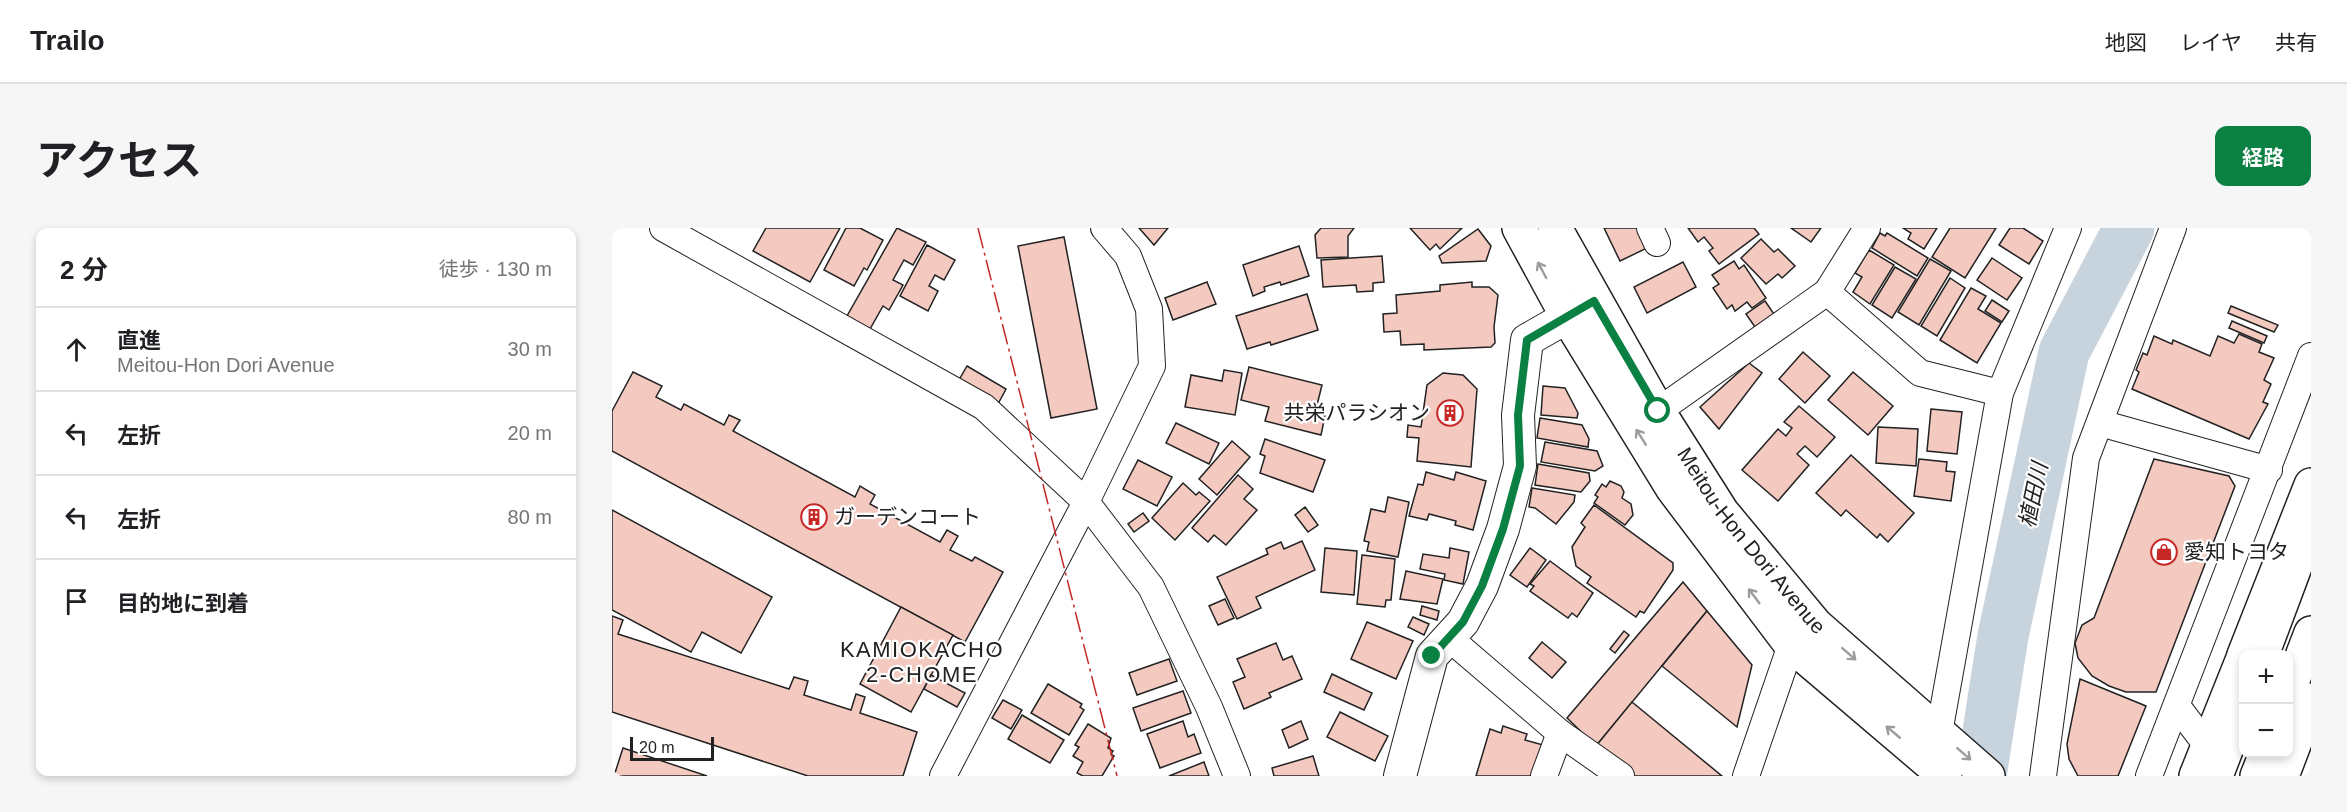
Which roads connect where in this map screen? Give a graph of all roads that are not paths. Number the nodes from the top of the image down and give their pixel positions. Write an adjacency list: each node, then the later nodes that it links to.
1 (663, 228): 16 (street)
2 (1104, 228): 16 (street)
3 (1519, 228): 9 (main road, Meitou-Hon Dori Avenue, one-way to 3)
4 (1555, 228): 9 (main road, Meitou-Hon Dori Avenue)
5 (1867, 228): 8 (street)
6 (2068, 228): 11 (street)
7 (2173, 228): 13 (street)
8 (1827, 292): 11 (street); 12 (street)
9 (1581, 310): 12 (main road, Meitou-Hon Dori Avenue); 19 (street); 20 (main road, Meitou-Hon Dori Avenue, one-way to 9)
10 (2311, 356): 14 (street)
11 (2000, 393): 29 (street)
12 (1658, 411): 29 (main road, Meitou-Hon Dori Avenue, one-way to 29)
13 (2100, 423): 14 (street); 40 (street)
14 (2269, 470): 27 (street)
15 (2311, 485): 21 (main road)
16 (1086, 502): 33 (street); 34 (street)
17 (2311, 525): 22 (main road)
18 (2311, 633): 24 (main road)
19 (1449, 638): 28 (street); 35 (street)
20 (1791, 645): 32 (main road, Meitou-Hon Dori Avenue, one-way to 20); 38 (street)
21 (2246, 650)
22 (2264, 650)
23 (2239, 670): 31 (main road)
24 (2293, 682)
25 (2311, 700): 43 (main road)
26 (2243, 704): 31 (main road)
27 (2177, 706): 31 (street); 41 (street)
28 (1560, 733): 36 (street); 37 (street)
29 (1939, 733): 39 (main road, Meitou-Hon Dori Avenue, one-way to 39)
30 (2264, 758): 42 (main road)
31 (2207, 766)
32 (1939, 774)
33 (942, 776)
34 (1237, 776)
35 (1400, 776)
36 (1544, 776)
37 (1621, 776)
38 (1746, 776)
39 (1988, 776)
40 (2043, 776)
41 (2149, 776)
42 (2257, 776)
43 (2282, 776)

